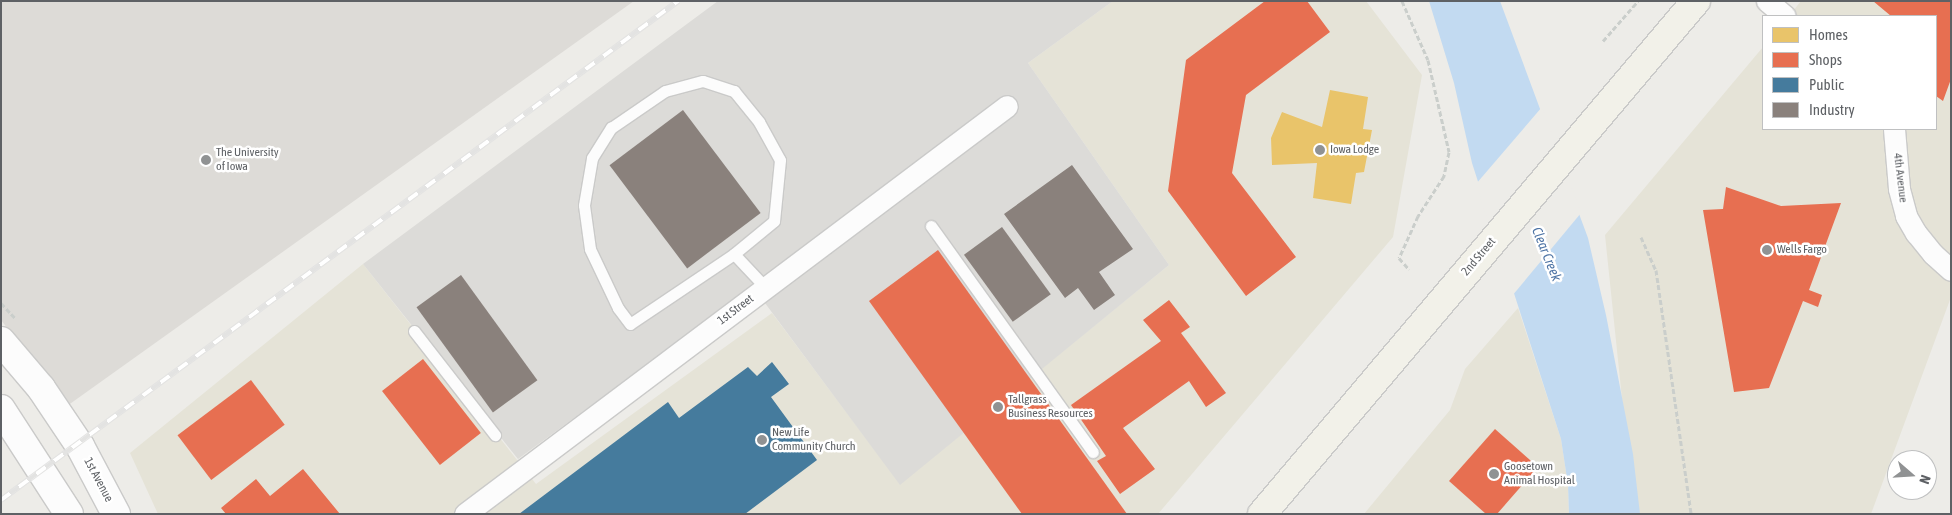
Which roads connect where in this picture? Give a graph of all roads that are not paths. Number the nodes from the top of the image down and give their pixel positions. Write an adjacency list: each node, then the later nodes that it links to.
1 (1696, 1): 18 (main road, 2nd Street)
2 (1767, 1): 3 (street)
3 (1784, 15)
4 (1007, 106): 9 (street, 1st Street)
5 (1894, 130): 8 (street, 4th Avenue)
6 (931, 226): 14 (lane)
7 (734, 254): 7 (lane); 9 (lane)
8 (1951, 270)
9 (766, 288): 17 (street, 1st Street)
10 (414, 331): 13 (lane)
11 (1, 341): 16 (main road, 1st Avenue)
12 (1, 409): 15 (main road)
13 (495, 435)
14 (1093, 452)
15 (69, 514)
16 (116, 514)
17 (465, 514)
18 (1262, 514)

